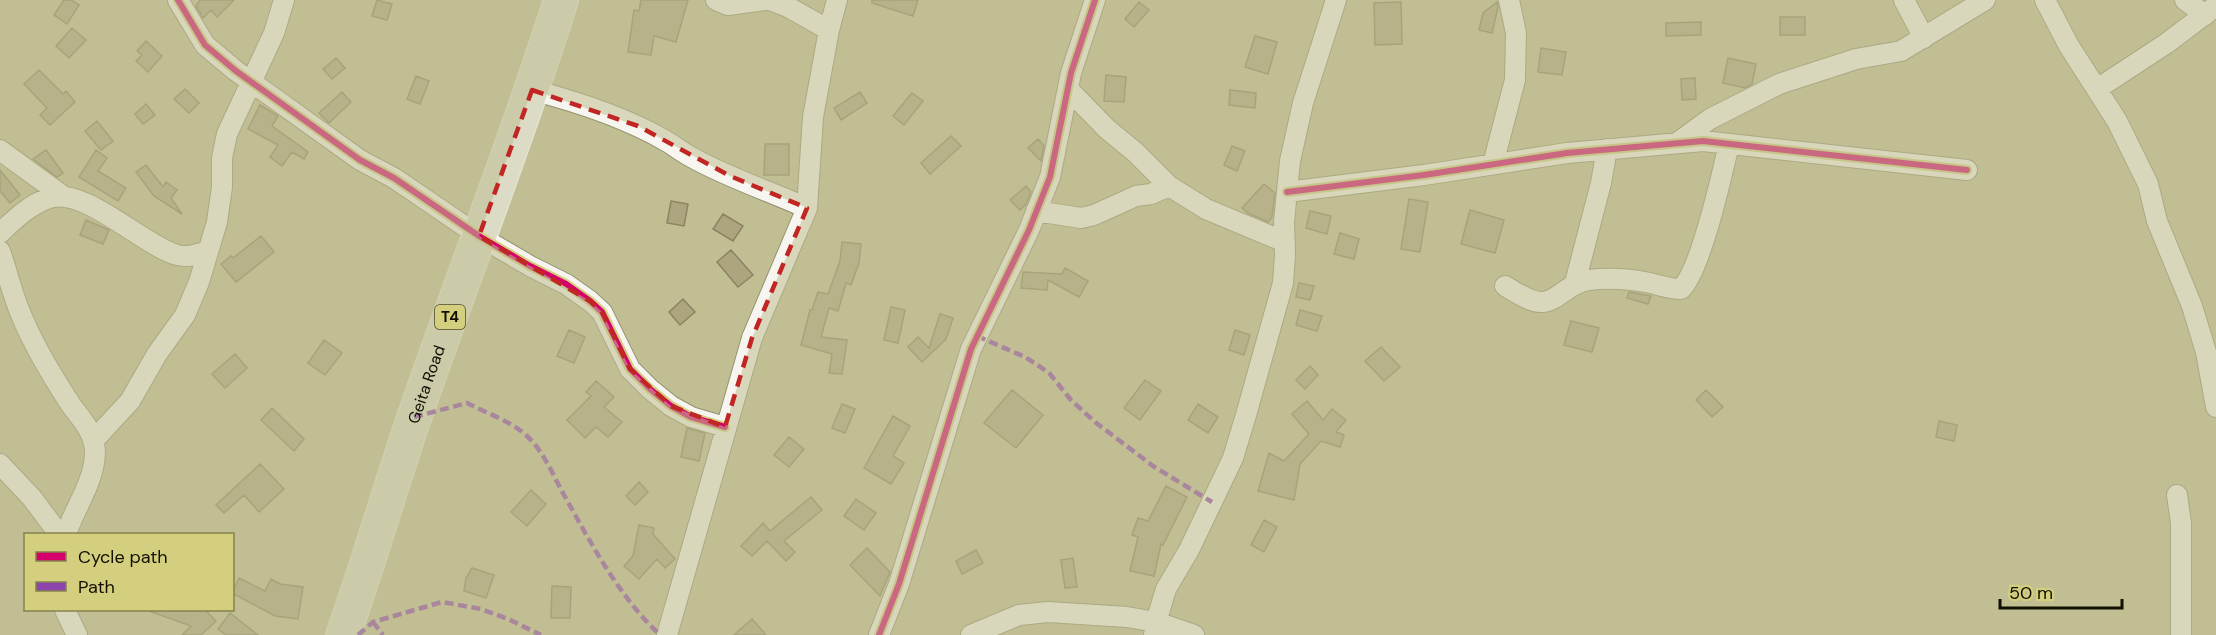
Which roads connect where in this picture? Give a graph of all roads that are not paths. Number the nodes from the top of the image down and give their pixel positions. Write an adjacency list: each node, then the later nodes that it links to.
1 (178, 0): 18 (street)
2 (284, 0): 18 (street)
3 (561, 0): 21 (highway, Geita Road / T4)
4 (716, 0): 5 (street)
5 (765, 0)
6 (770, 0): 16 (street)
7 (837, 0): 16 (street)
8 (1095, 0): 19 (street)
9 (1336, 0): 29 (street)
10 (1509, 0): 26 (street)
11 (1904, 0): 17 (street)
12 (1985, 0): 17 (street)
13 (2045, 0): 20 (street)
14 (2185, 0): 15 (street)
15 (2210, 11): 20 (street)
16 (829, 30): 31 (street)
17 (1924, 38): 22 (street)
18 (252, 83): 34 (street); 37 (street)
19 (1068, 89): 28 (street); 32 (street)
20 (2097, 89): 40 (street)
21 (532, 90): 31 (street); 34 (highway, Geita Road / T4)
22 (1677, 143): 23 (street); 24 (street)
23 (1729, 144): 27 (street); 38 (street)
24 (1607, 149): 26 (street); 38 (street)
25 (0, 150): 30 (street)
26 (1493, 164): 29 (street)
27 (1967, 170)
28 (1169, 186): 32 (street); 35 (street)
29 (1287, 192): 35 (street)
30 (63, 196): 33 (street); 37 (street)
31 (807, 208): 41 (street)
32 (1036, 211): 52 (street)
33 (0, 233)
34 (479, 236): 41 (street); 50 (highway, Geita Road / T4)
35 (1285, 242): 48 (street)
36 (0, 251): 42 (street)
37 (208, 251): 42 (street)
38 (1575, 283): 39 (street)
39 (1505, 286)
40 (2216, 407)
41 (725, 427): 51 (street)
42 (93, 441): 46 (street)
43 (0, 464): 45 (street)
44 (2177, 495): 55 (street)
45 (58, 533)
46 (66, 533)
47 (67, 611): 49 (street)
48 (1155, 629): 53 (street); 54 (street)
49 (77, 635)
50 (343, 635)
51 (667, 635)
52 (879, 635)
53 (971, 635)
54 (1194, 635)
55 (2181, 635)

